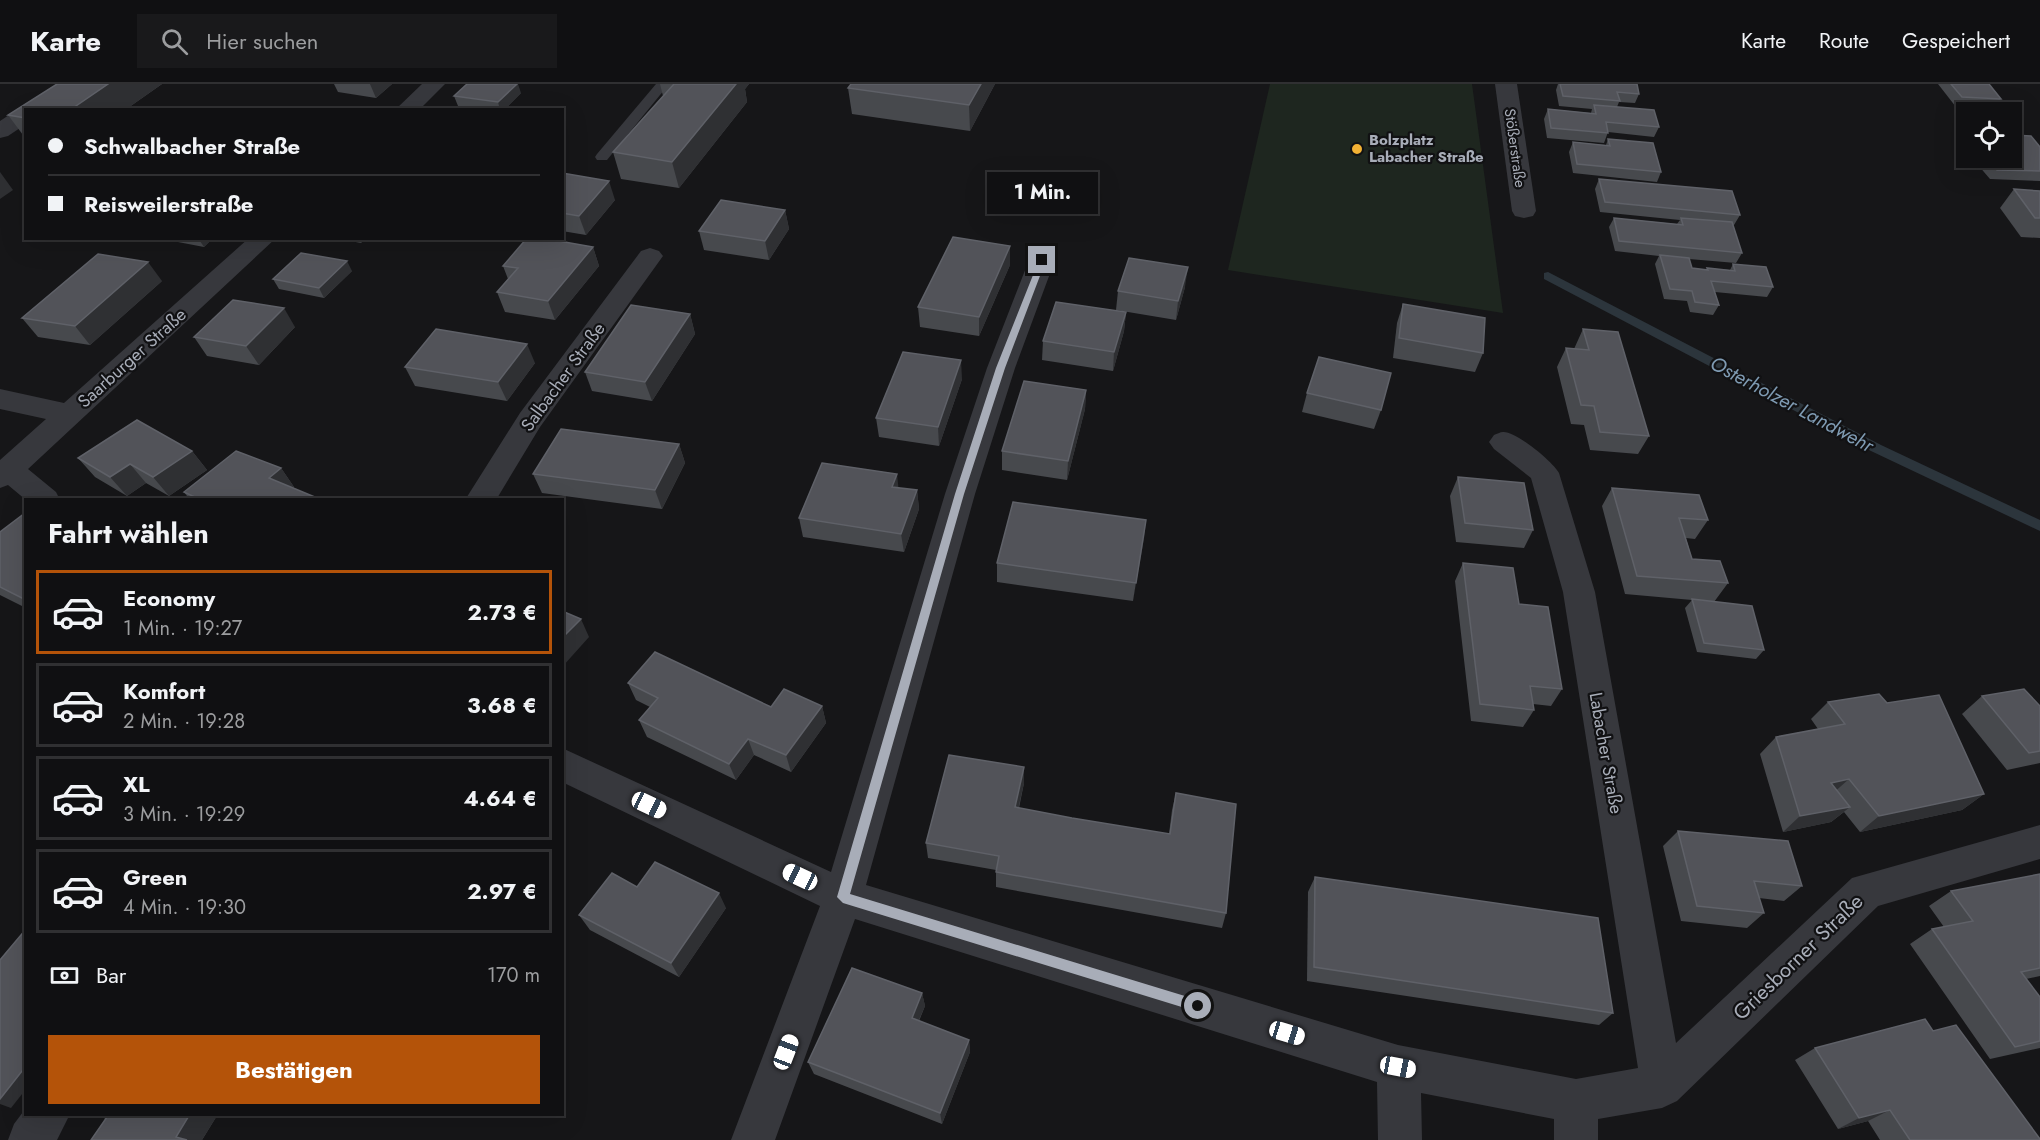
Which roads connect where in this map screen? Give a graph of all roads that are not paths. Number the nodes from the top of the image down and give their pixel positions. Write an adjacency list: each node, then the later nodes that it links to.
1 (434, 84): 4 (street)
2 (663, 84): 7 (lane)
3 (1506, 84): 8 (street, Stößerstraße)
4 (408, 108)
5 (24, 115): 6 (street)
6 (0, 131)
7 (602, 157)
8 (1524, 212)
9 (262, 240): 13 (street, Saarburger Straße)
10 (650, 256): 17 (street, Salbacher Straße)
11 (1042, 260): 20 (street)
12 (0, 399): 13 (street)
13 (70, 414): 15 (street, Saarburger Straße)
14 (1504, 442): 22 (street, Labacher Straße)
15 (5, 473): 16 (street)
16 (42, 498)
17 (481, 498)
18 (564, 765): 20 (street)
19 (2040, 842): 22 (street, Griesborner Straße)
20 (843, 897): 21 (street); 26 (street)
21 (1398, 1067): 24 (street); 27 (street)
22 (1662, 1086): 24 (street)
23 (47, 1116): 25 (street)
24 (1576, 1120)
25 (30, 1140)
26 (753, 1140)
27 (1400, 1140)

